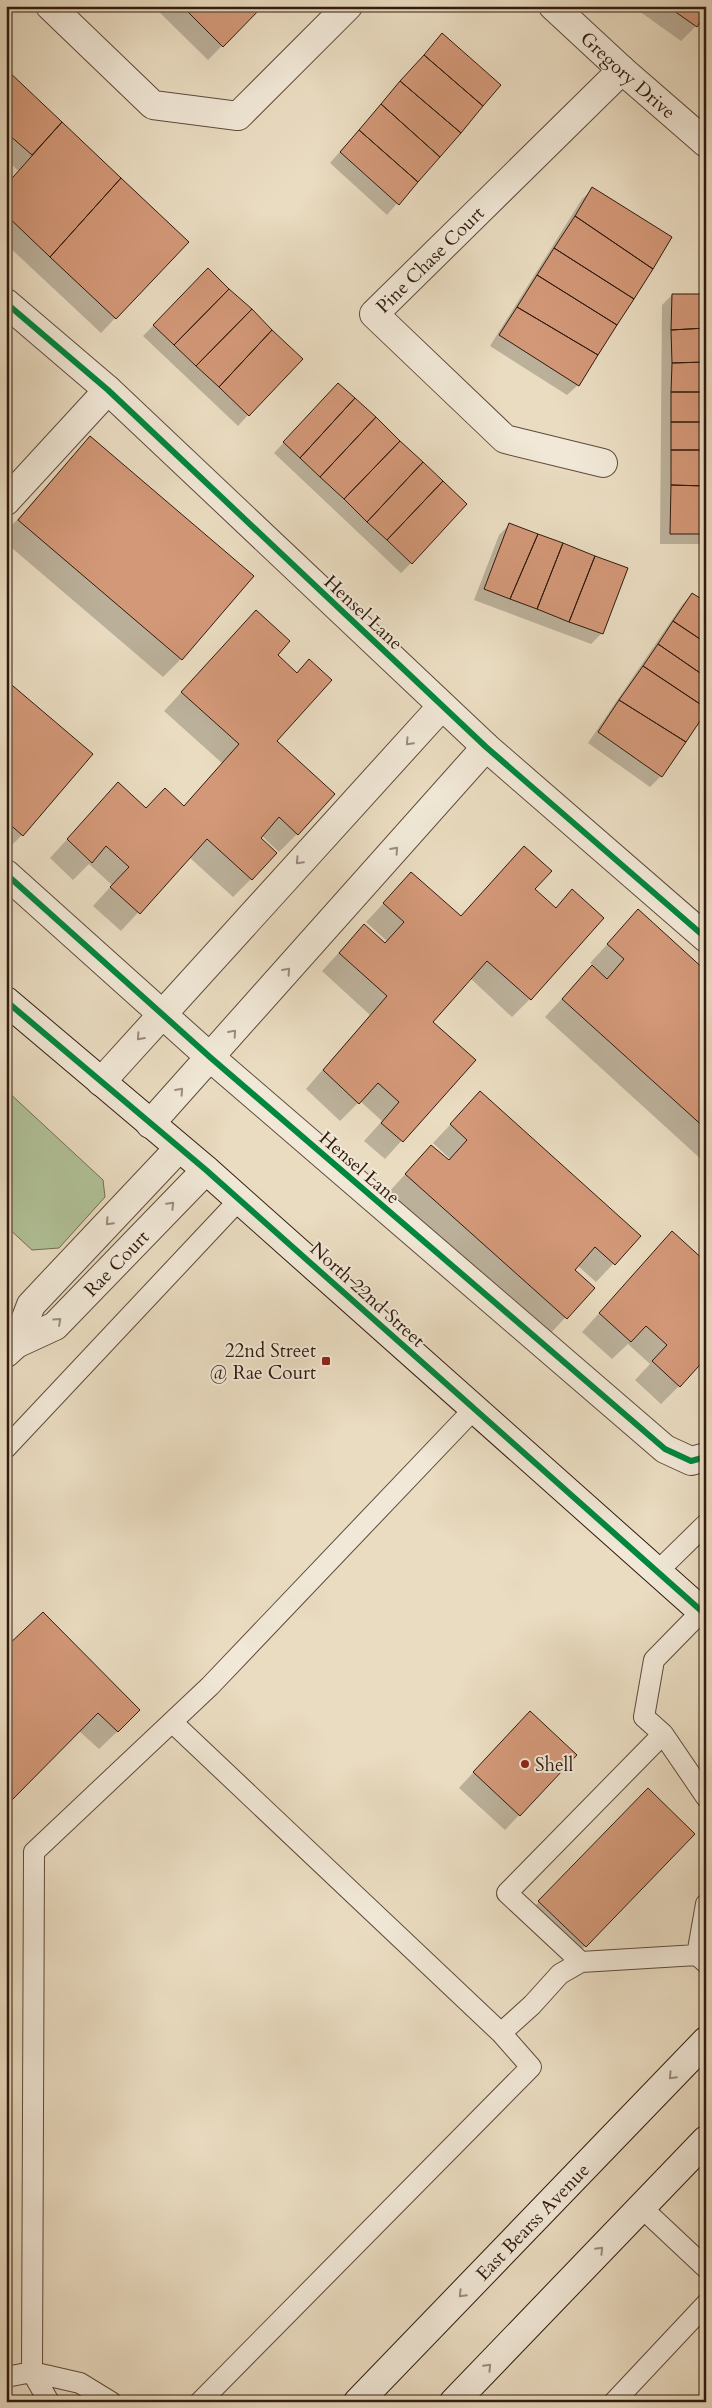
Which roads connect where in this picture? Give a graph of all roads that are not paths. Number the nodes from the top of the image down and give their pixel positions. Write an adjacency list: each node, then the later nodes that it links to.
1 (50, 6): 2 (street)
2 (348, 6)
3 (553, 6): 4 (street, Gregory Drive)
4 (622, 70): 5 (street, Gregory Drive); 8 (street, Pine Chase Court)
5 (706, 143)
6 (6, 303): 7 (street, Hensel Lane)
7 (108, 390): 9 (street); 10 (street, Hensel Lane)
8 (602, 463)
9 (6, 501)
10 (442, 706): 11 (street, Hensel Lane); 15 (street, one-way to 15)
11 (486, 747): 13 (street, Hensel Lane); 16 (street, one-way to 11)
12 (6, 874): 15 (street, Hensel Lane)
13 (706, 938)
14 (6, 1001): 17 (street, North 22nd Street)
15 (161, 1013): 16 (street, Hensel Lane); 17 (street, one-way to 17)
16 (210, 1058): 18 (street, one-way to 16); 25 (street, Hensel Lane)
17 (101, 1082): 18 (street, North 22nd Street)
18 (150, 1124): 19 (street, North 22nd Street)
19 (178, 1148): 20 (street, North 22nd Street); 22 (street, Rae Court, one-way to 22)
20 (206, 1170): 21 (street, North 22nd Street); 22 (street, Rae Court, one-way to 20)
21 (239, 1200): 23 (street, North 22nd Street); 24 (lane)
22 (9, 1344)
23 (474, 1409): 27 (street, North 22nd Street); 29 (lane)
24 (6, 1448)
25 (706, 1457)
26 (706, 1524): 27 (lane)
27 (657, 1572): 28 (street, North 22nd Street)
28 (704, 1613): 30 (lane)
29 (172, 1722): 35 (lane); 41 (lane)
30 (663, 1734): 31 (lane); 34 (lane)
31 (706, 1797)
32 (706, 1904): 33 (lane)
33 (701, 1959): 34 (lane)
34 (581, 1962): 35 (lane)
35 (501, 2033): 45 (lane)
36 (706, 2041): 46 (street, East Bearss Avenue, one-way to 46)
37 (706, 2140): 38 (street)
38 (641, 2207): 39 (lane); 47 (street, one-way to 38)
39 (706, 2268)
40 (706, 2304): 48 (lane)
41 (32, 2372): 42 (lane); 43 (lane); 44 (lane)
42 (6, 2377)
43 (49, 2402)
44 (111, 2402)
45 (200, 2402)
46 (358, 2402)
47 (454, 2402)
48 (614, 2402)

